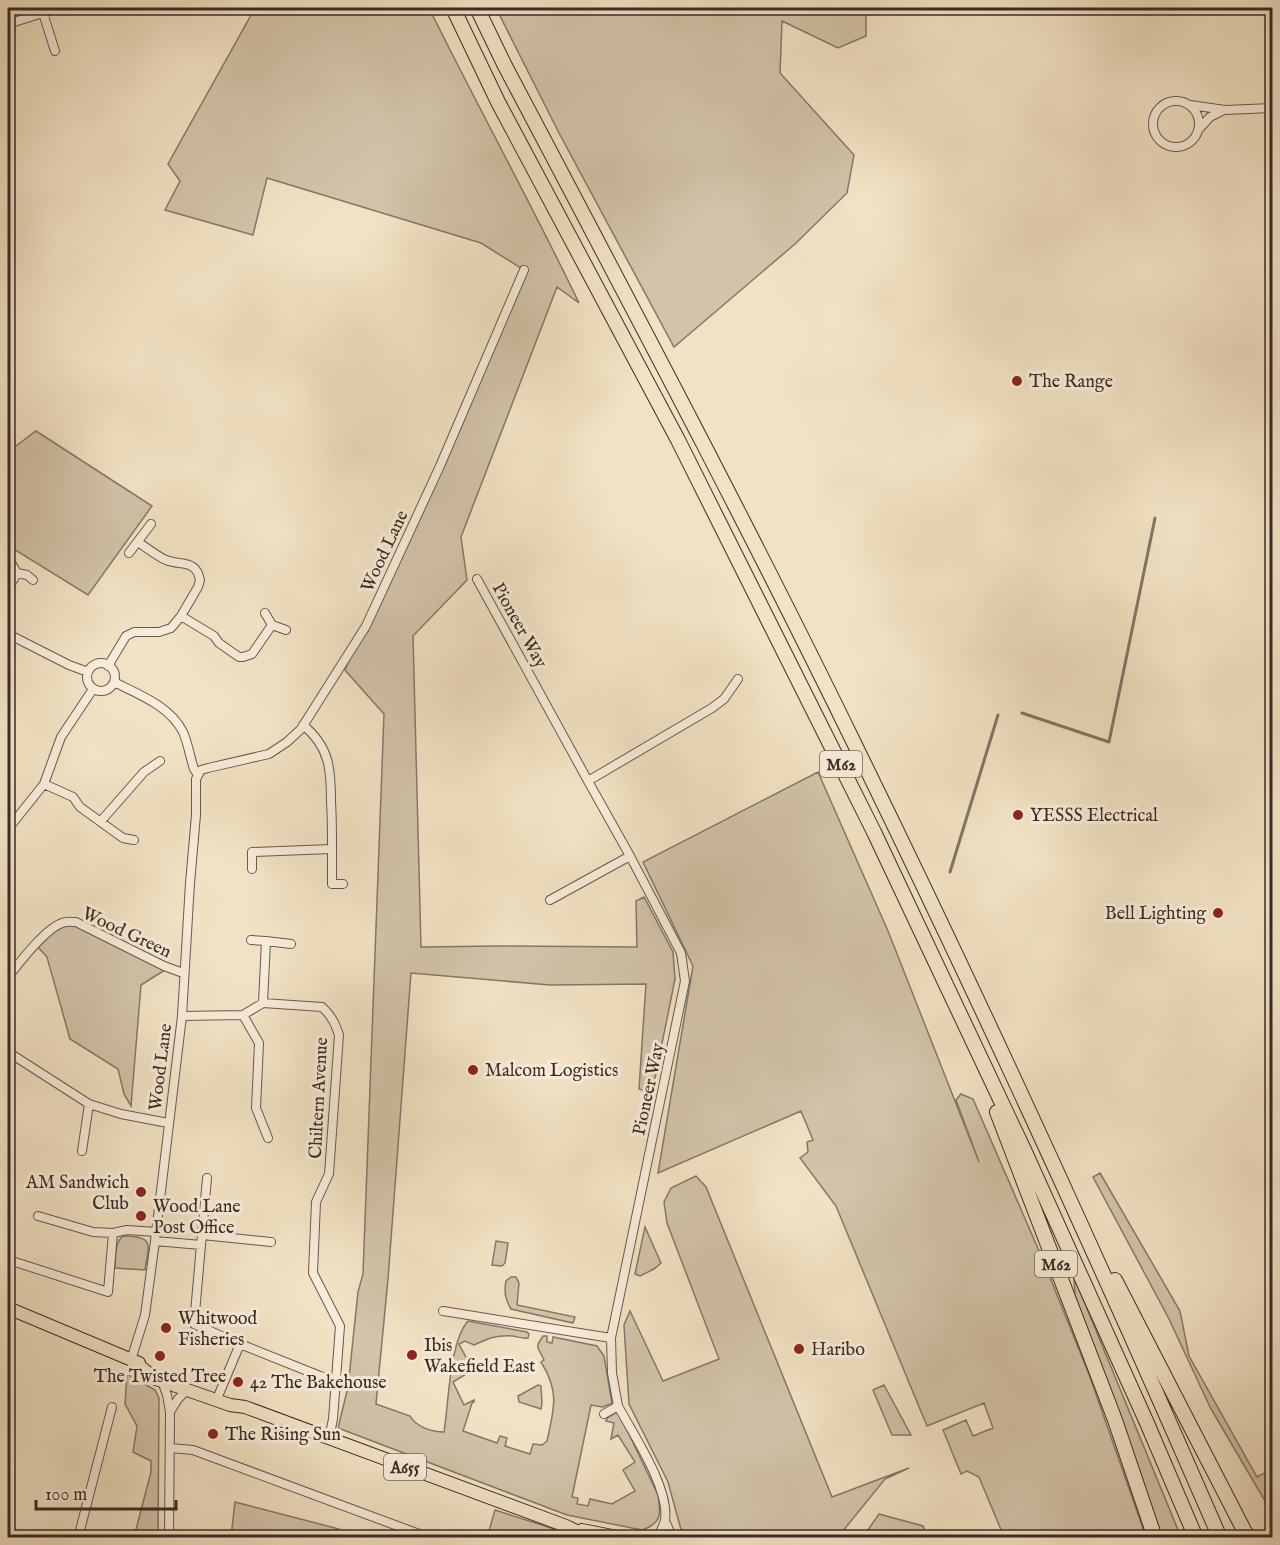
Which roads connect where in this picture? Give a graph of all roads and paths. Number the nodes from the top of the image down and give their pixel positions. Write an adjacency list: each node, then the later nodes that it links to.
1 (58, 8): 4 (street)
2 (453, 8): 48 (highway, M62)
3 (477, 8): 54 (highway, M62)
4 (43, 13): 5 (street); 6 (street)
5 (8, 24)
6 (55, 51)
7 (1189, 104): 9 (street); 10 (street); 10 (street)
8 (1272, 108): 9 (street)
9 (1225, 110): 10 (street)
10 (1198, 131)
11 (524, 270): 30 (street, Wood Lane)
12 (151, 524): 13 (street)
13 (138, 542): 14 (street); 21 (street)
14 (129, 553)
15 (10, 561): 16 (street)
16 (17, 573): 17 (street); 19 (street)
17 (33, 579)
18 (477, 579): 33 (street, Pioneer Way)
19 (8, 588)
20 (265, 613): 22 (street)
21 (180, 615): 22 (street); 25 (street)
22 (272, 625): 23 (street)
23 (286, 630)
24 (8, 634): 26 (street)
25 (108, 666): 26 (street); 28 (street)
26 (88, 672): 29 (street)
27 (738, 679): 33 (street)
28 (114, 682): 29 (street); 32 (street, Wood Lane)
29 (93, 689): 34 (street)
30 (303, 725): 32 (street, Wood Lane); 38 (street)
31 (160, 761): 35 (street)
32 (198, 775): 46 (street, Wood Lane)
33 (588, 781): 39 (street, Pioneer Way)
34 (44, 784): 35 (street); 36 (street)
35 (101, 821): 37 (street)
36 (8, 829)
37 (134, 840)
38 (332, 849): 40 (street); 41 (street)
39 (630, 856): 42 (street); 69 (street, Pioneer Way)
40 (252, 869)
41 (343, 884)
42 (550, 900)
43 (252, 940): 44 (street)
44 (266, 941): 45 (street); 49 (street)
45 (291, 944)
46 (183, 973): 47 (street, Wood Green); 50 (street, Wood Lane)
47 (8, 977)
48 (950, 992): 93 (highway, M62); 94 (highway, M62)
49 (263, 1003): 51 (street); 73 (street, Chiltern Avenue)
50 (182, 1016): 51 (street); 55 (street, Wood Lane)
51 (243, 1016): 56 (street)
52 (8, 1052): 53 (street)
53 (89, 1104): 55 (street); 57 (street)
54 (1030, 1112): 95 (highway, M62); 96 (highway, M62)
55 (168, 1123): 60 (street, Wood Lane)
56 (268, 1138)
57 (82, 1151)
58 (207, 1178): 62 (street)
59 (38, 1216): 61 (street)
60 (157, 1232): 61 (street); 63 (street, Wood Lane)
61 (112, 1233): 66 (street)
62 (202, 1235): 64 (street); 65 (street)
63 (155, 1241): 65 (street); 71 (street, Wood Lane)
64 (271, 1242)
65 (201, 1245): 70 (street)
66 (12, 1261)
67 (8, 1308): 71 (main road, A655)
68 (443, 1311): 69 (street)
69 (611, 1338): 77 (street, Pioneer Way)
70 (240, 1344): 73 (street); 75 (street)
71 (132, 1360): 72 (main road, A655)
72 (167, 1380): 74 (main road, A655); 75 (main road, A655); 76 (street); 80 (street)
73 (336, 1380): 82 (street, Chiltern Avenue)
74 (188, 1390): 76 (street); 79 (main road, A655)
75 (219, 1394): 79 (main road, A655)
76 (177, 1400): 80 (street)
77 (618, 1406): 81 (street); 84 (street, Pioneer Way)
78 (112, 1407): 87 (street)
79 (245, 1407): 82 (main road, A655)
80 (170, 1412): 83 (street)
81 (604, 1414)
82 (329, 1438): 85 (main road, A655)
83 (170, 1448): 88 (street); 89 (street)
84 (665, 1521): 86 (street); 92 (street, Pioneer Way)
85 (566, 1527): 90 (main road, A655); 91 (main road, A655)
86 (656, 1536)
87 (78, 1538)
88 (169, 1538)
89 (430, 1538)
90 (591, 1538)
91 (622, 1538)
92 (673, 1538)
93 (1155, 1538)
94 (1196, 1538)
95 (1220, 1538)
96 (1248, 1538)

